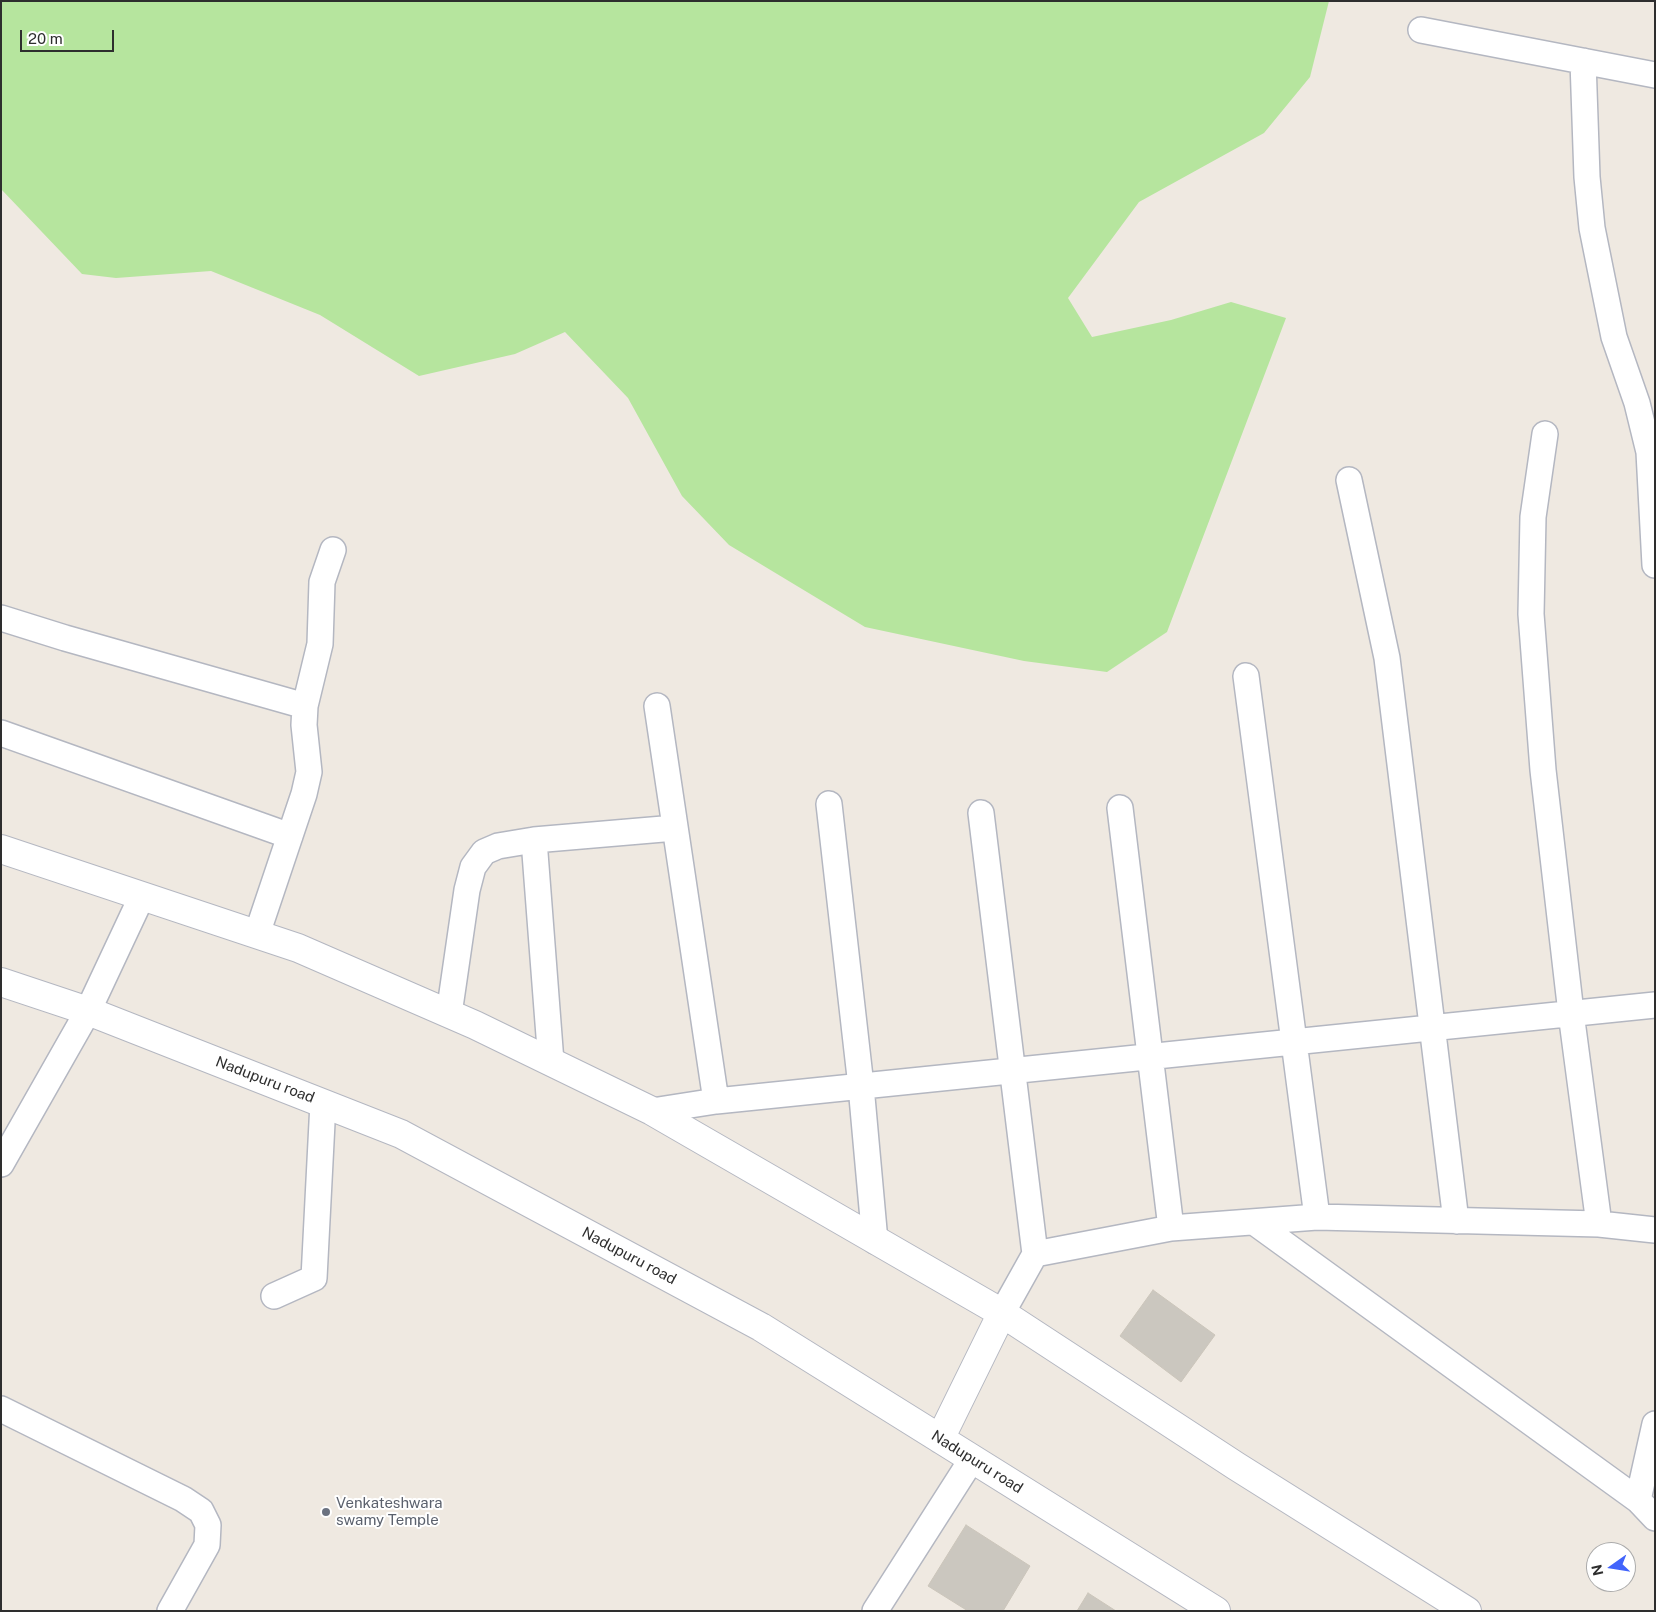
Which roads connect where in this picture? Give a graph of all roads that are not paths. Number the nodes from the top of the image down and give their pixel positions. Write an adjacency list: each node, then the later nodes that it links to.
1 (1421, 30): 2 (street)
2 (1583, 61): 3 (street); 7 (street)
3 (1655, 75)
4 (1545, 434): 25 (street)
5 (1349, 480): 27 (street)
6 (333, 550): 10 (street)
7 (1655, 565)
8 (1, 618): 10 (street)
9 (1246, 676): 28 (street)
10 (305, 706): 17 (street)
11 (657, 706): 16 (street)
12 (1, 733): 17 (street)
13 (829, 804): 32 (street)
14 (1120, 808): 29 (street)
15 (981, 812): 31 (street)
16 (675, 828): 18 (street); 33 (street)
17 (290, 836): 21 (street)
18 (534, 840): 26 (street); 30 (street)
19 (1, 849): 20 (street)
20 (142, 896): 21 (street); 24 (street)
21 (257, 934): 26 (street)
22 (1, 982): 24 (street, Nadupuru road)
23 (1655, 1005): 25 (street)
24 (88, 1011): 34 (street, Nadupuru road); 36 (street)
25 (1571, 1013): 27 (street); 40 (street)
26 (449, 1014): 30 (street)
27 (1434, 1028): 28 (street); 38 (street)
28 (1293, 1042): 29 (street); 37 (street)
29 (1150, 1056): 31 (street); 41 (street)
30 (551, 1062): 35 (street)
31 (1013, 1070): 32 (street); 44 (street)
32 (860, 1086): 33 (street); 43 (street)
33 (716, 1101): 35 (street)
34 (323, 1103): 45 (street); 49 (street, Nadupuru road)
35 (652, 1111): 43 (street)
36 (1, 1164)
37 (1317, 1217): 38 (street); 39 (street)
38 (1456, 1221): 40 (street)
39 (1254, 1222): 41 (street); 51 (street)
40 (1599, 1224): 42 (street)
41 (1171, 1228): 44 (street)
42 (1655, 1230)
43 (875, 1241): 46 (street)
44 (1035, 1254): 46 (street)
45 (274, 1296)
46 (1002, 1313): 49 (street); 56 (street)
47 (1, 1409): 53 (street)
48 (1655, 1424): 51 (street)
49 (940, 1439): 50 (street, Nadupuru road)
50 (972, 1459): 54 (street); 55 (street, Nadupuru road)
51 (1638, 1500): 52 (street)
52 (1655, 1518)
53 (170, 1611)
54 (874, 1611)
55 (1216, 1611)
56 (1467, 1611)

